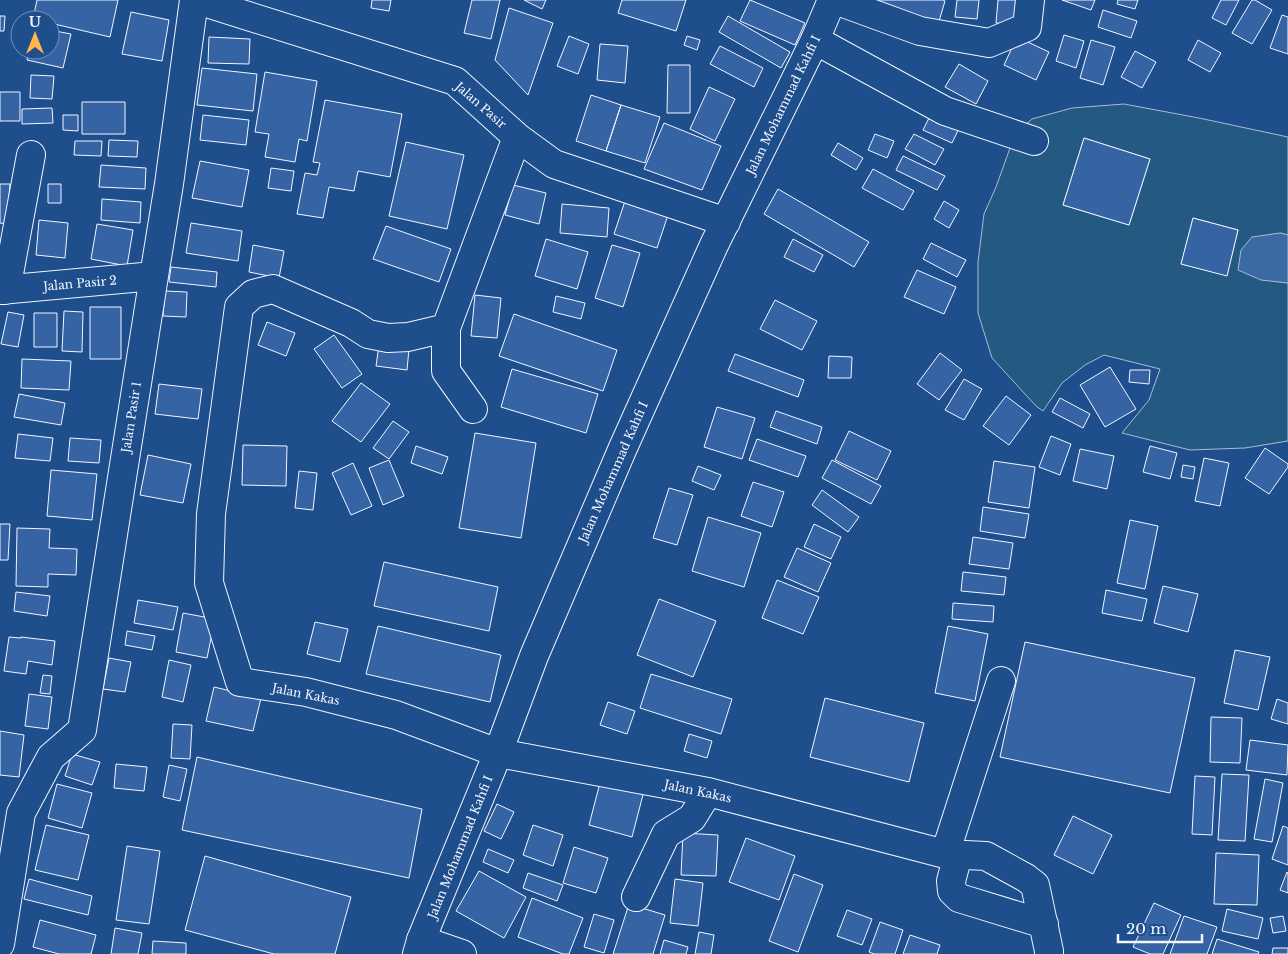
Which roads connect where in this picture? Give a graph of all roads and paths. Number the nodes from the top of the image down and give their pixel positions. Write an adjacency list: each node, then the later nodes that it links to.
1 (195, 0): 6 (street, Jalan Pasir); 10 (street, Jalan Pasir 1)
2 (832, 0): 5 (street, Jalan Mohammad Kahfi I)
3 (836, 0): 4 (street)
4 (1030, 0)
5 (815, 40): 7 (street); 9 (street, Jalan Mohammad Kahfi I)
6 (517, 137): 9 (street, Jalan Pasir); 12 (street)
7 (1034, 142)
8 (31, 156): 11 (street, Jalan Pasir 2)
9 (726, 222): 15 (street, Jalan Mohammad Kahfi I)
10 (154, 276): 11 (street, Jalan Pasir 2); 17 (street, Jalan Pasir 1)
11 (3, 290)
12 (446, 328): 13 (street); 15 (street, Jalan Kakas)
13 (473, 409)
14 (1001, 681): 18 (street)
15 (498, 753): 16 (street, Jalan Kakas); 22 (street, Jalan Mohammad Kahfi I)
16 (708, 792): 18 (street, Jalan Kakas); 19 (street)
17 (11, 810): 21 (street, Jalan Pasir 1)
18 (951, 862): 20 (street); 20 (street, Jalan Kakas)
19 (636, 898)
20 (1044, 924): 24 (street, Jalan Kakas)
21 (0, 944)
22 (419, 947): 23 (street)
23 (462, 954)
24 (1049, 954)

